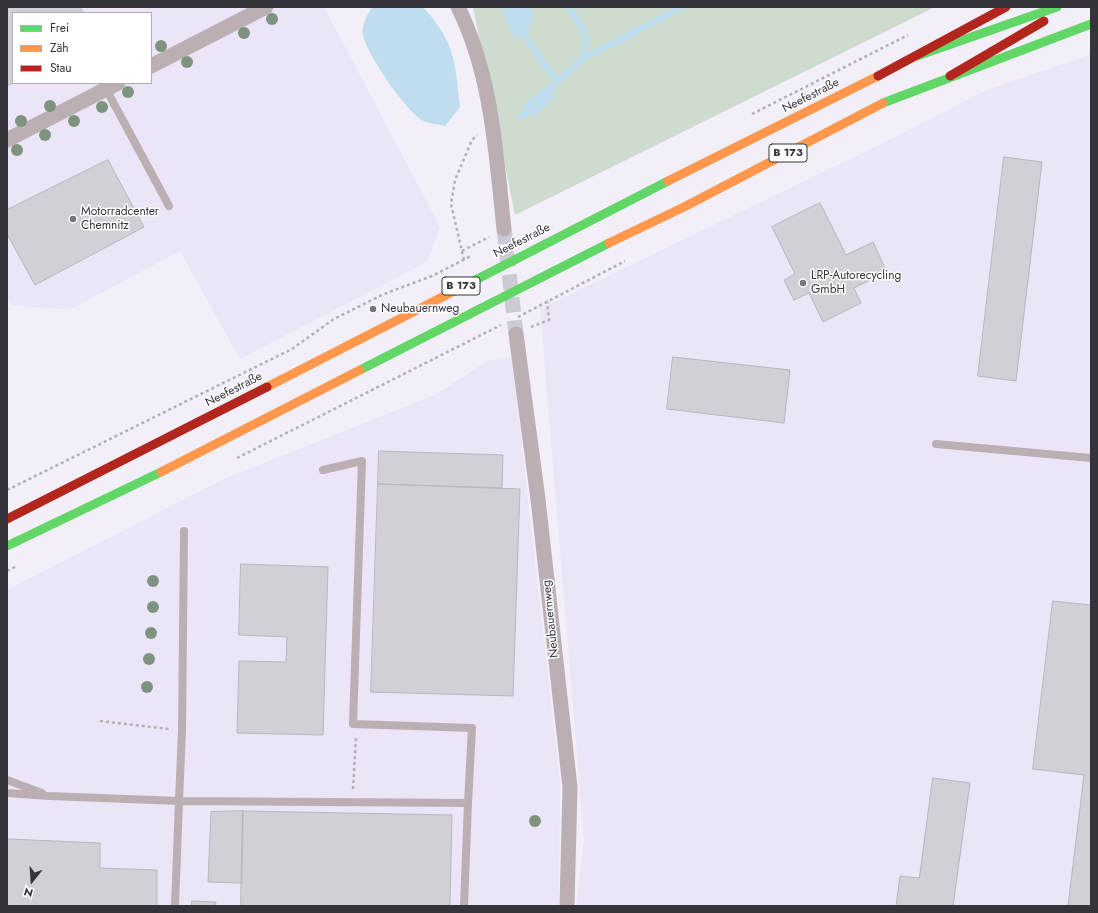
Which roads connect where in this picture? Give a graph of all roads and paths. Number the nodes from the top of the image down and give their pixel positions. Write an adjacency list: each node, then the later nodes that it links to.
1 (266, 7): 9 (street)
2 (458, 7): 13 (street)
3 (1006, 7): 8 (main road, B 173)
4 (1056, 7): 8 (main road, Neefestraße / B 173)
5 (1067, 7): 10 (main road, B 173)
6 (1091, 24): 10 (main road)
7 (911, 34): 12 (path)
8 (917, 56): 29 (main road, Neefestraße / B 173)
9 (152, 65)
10 (950, 76): 31 (main road, B 173)
11 (112, 86): 14 (street); 15 (lane)
12 (749, 115)
13 (491, 120): 16 (street); 17 (path)
14 (7, 140)
15 (169, 206)
16 (498, 232): 17 (path)
17 (462, 251): 20 (path)
18 (477, 253): 20 (path)
19 (630, 258): 21 (path)
20 (464, 260): 28 (path)
21 (547, 301): 22 (path); 23 (path)
22 (513, 319)
23 (511, 328): 24 (path); 43 (street, Neubauernweg)
24 (494, 329)
25 (936, 444): 26 (lane)
26 (1091, 458)
27 (323, 470): 33 (lane)
28 (7, 490)
29 (7, 519)
30 (184, 531): 34 (lane)
31 (7, 546)
32 (100, 721): 34 (path)
33 (357, 724): 36 (path); 40 (lane)
34 (182, 730): 39 (lane)
35 (7, 780): 38 (lane)
36 (353, 782)
37 (7, 793): 38 (lane)
38 (49, 796): 39 (lane)
39 (179, 800): 40 (lane); 41 (lane)
40 (468, 803): 42 (lane)
41 (175, 906)
42 (464, 906)
43 (567, 906)

